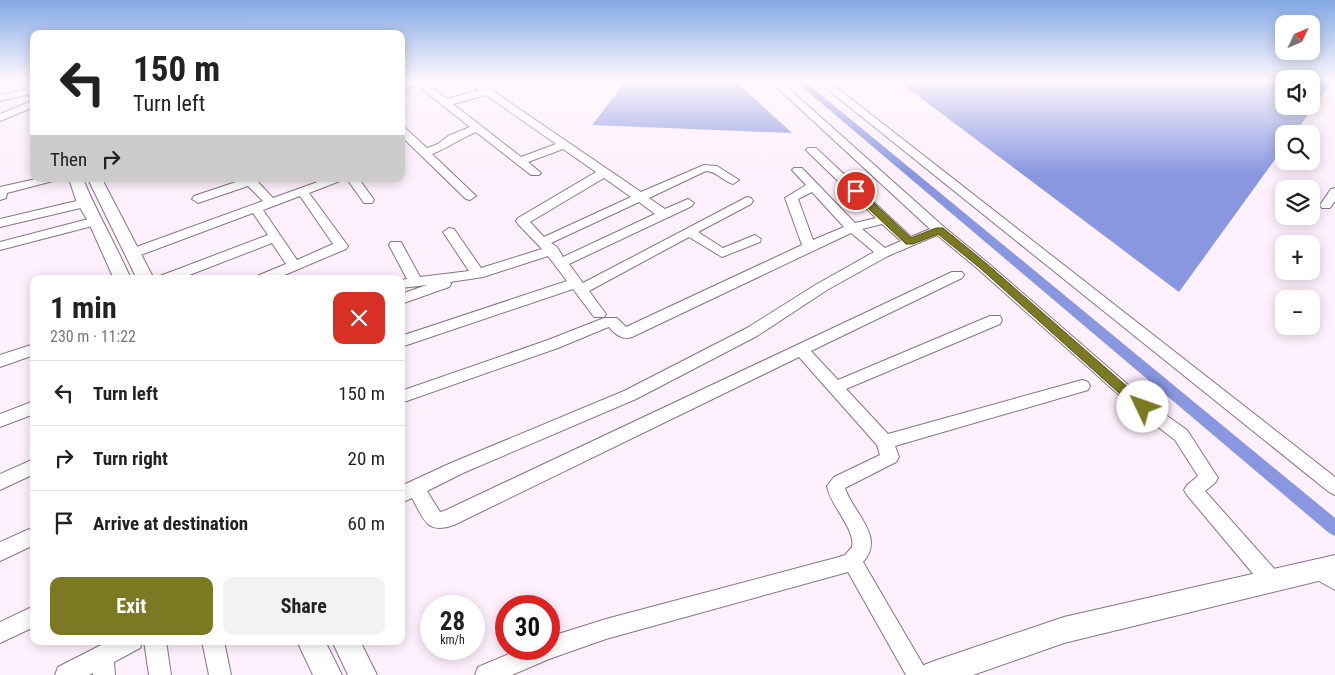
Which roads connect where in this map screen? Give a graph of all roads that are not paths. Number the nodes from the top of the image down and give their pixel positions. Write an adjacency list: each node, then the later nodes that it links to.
1 (457, 112): 5 (street)
2 (518, 112): 7 (street)
3 (809, 112): 41 (street)
4 (861, 112): 79 (street)
5 (478, 128): 9 (street); 10 (street)
6 (405, 134): 9 (street)
7 (564, 145): 10 (street); 12 (street)
8 (812, 150): 37 (street)
9 (425, 152): 26 (street)
10 (521, 161): 13 (street)
11 (798, 170): 22 (street)
12 (604, 172): 27 (street); 49 (street)
13 (535, 173)
14 (733, 180): 27 (street)
15 (37, 182): 25 (street)
16 (77, 182): 32 (street)
17 (97, 182): 52 (street)
18 (247, 182): 28 (street)
19 (255, 182): 31 (street)
20 (328, 182): 23 (street)
21 (355, 182): 29 (street)
22 (813, 186): 40 (street); 50 (street)
23 (302, 191): 31 (street); 54 (street)
24 (1335, 192): 34 (street)
25 (0, 196)
26 (470, 196)
27 (640, 198): 36 (street); 49 (street)
28 (198, 199)
29 (368, 200)
30 (747, 201): 43 (street)
31 (271, 202): 35 (street)
32 (85, 203): 38 (street); 39 (street)
33 (688, 203): 36 (street)
34 (1326, 206)
35 (256, 208): 44 (street); 52 (street)
36 (664, 214): 53 (street)
37 (885, 219): 40 (street); 46 (street)
38 (96, 221): 48 (street); 55 (street)
39 (0, 223)
40 (852, 228): 50 (street); 51 (street)
41 (939, 230): 46 (street); 86 (street)
42 (449, 232): 59 (street)
43 (689, 232): 45 (street); 63 (street)
44 (275, 237): 54 (street); 57 (street)
45 (755, 239)
46 (909, 242): 51 (street)
47 (396, 245): 61 (street)
48 (0, 246)
49 (547, 246): 53 (street); 59 (street)
50 (809, 247): 73 (street)
51 (883, 253): 80 (street)
52 (133, 254): 56 (street)
53 (561, 263): 63 (street)
54 (294, 266): 58 (street)
55 (121, 275)
56 (144, 275)
57 (175, 275)
58 (272, 275)
59 (473, 275): 61 (street); 64 (street)
60 (957, 275): 69 (street)
61 (416, 282): 62 (street)
62 (405, 283)
63 (579, 286): 65 (street); 67 (street)
64 (405, 298)
65 (599, 314)
66 (994, 320): 72 (street)
67 (405, 341)
68 (30, 350): 70 (street)
69 (801, 350): 72 (street); 80 (street)
70 (0, 361)
71 (1082, 386): 76 (street)
72 (836, 387): 76 (street)
73 (405, 396)
74 (30, 409): 75 (street)
75 (0, 422)
76 (885, 442): 84 (street)
77 (30, 468): 78 (street)
78 (0, 482)
79 (1335, 487)
80 (416, 488): 81 (street)
81 (405, 494)
82 (30, 537): 83 (street)
83 (0, 552)
84 (852, 561): 89 (street); 103 (street)
85 (1330, 571): 86 (street)
86 (1272, 581): 104 (street)
87 (30, 618): 88 (street)
88 (0, 633)
89 (560, 643)
90 (128, 645): 96 (street)
91 (156, 645): 98 (street)
92 (214, 645): 99 (street)
93 (312, 645): 100 (street)
94 (348, 645): 101 (street)
95 (520, 660): 102 (street)
96 (104, 666): 97 (street)
97 (66, 675)
98 (160, 675)
99 (220, 675)
100 (328, 675)
101 (363, 675)
102 (486, 675)
103 (918, 675)
104 (934, 675)

